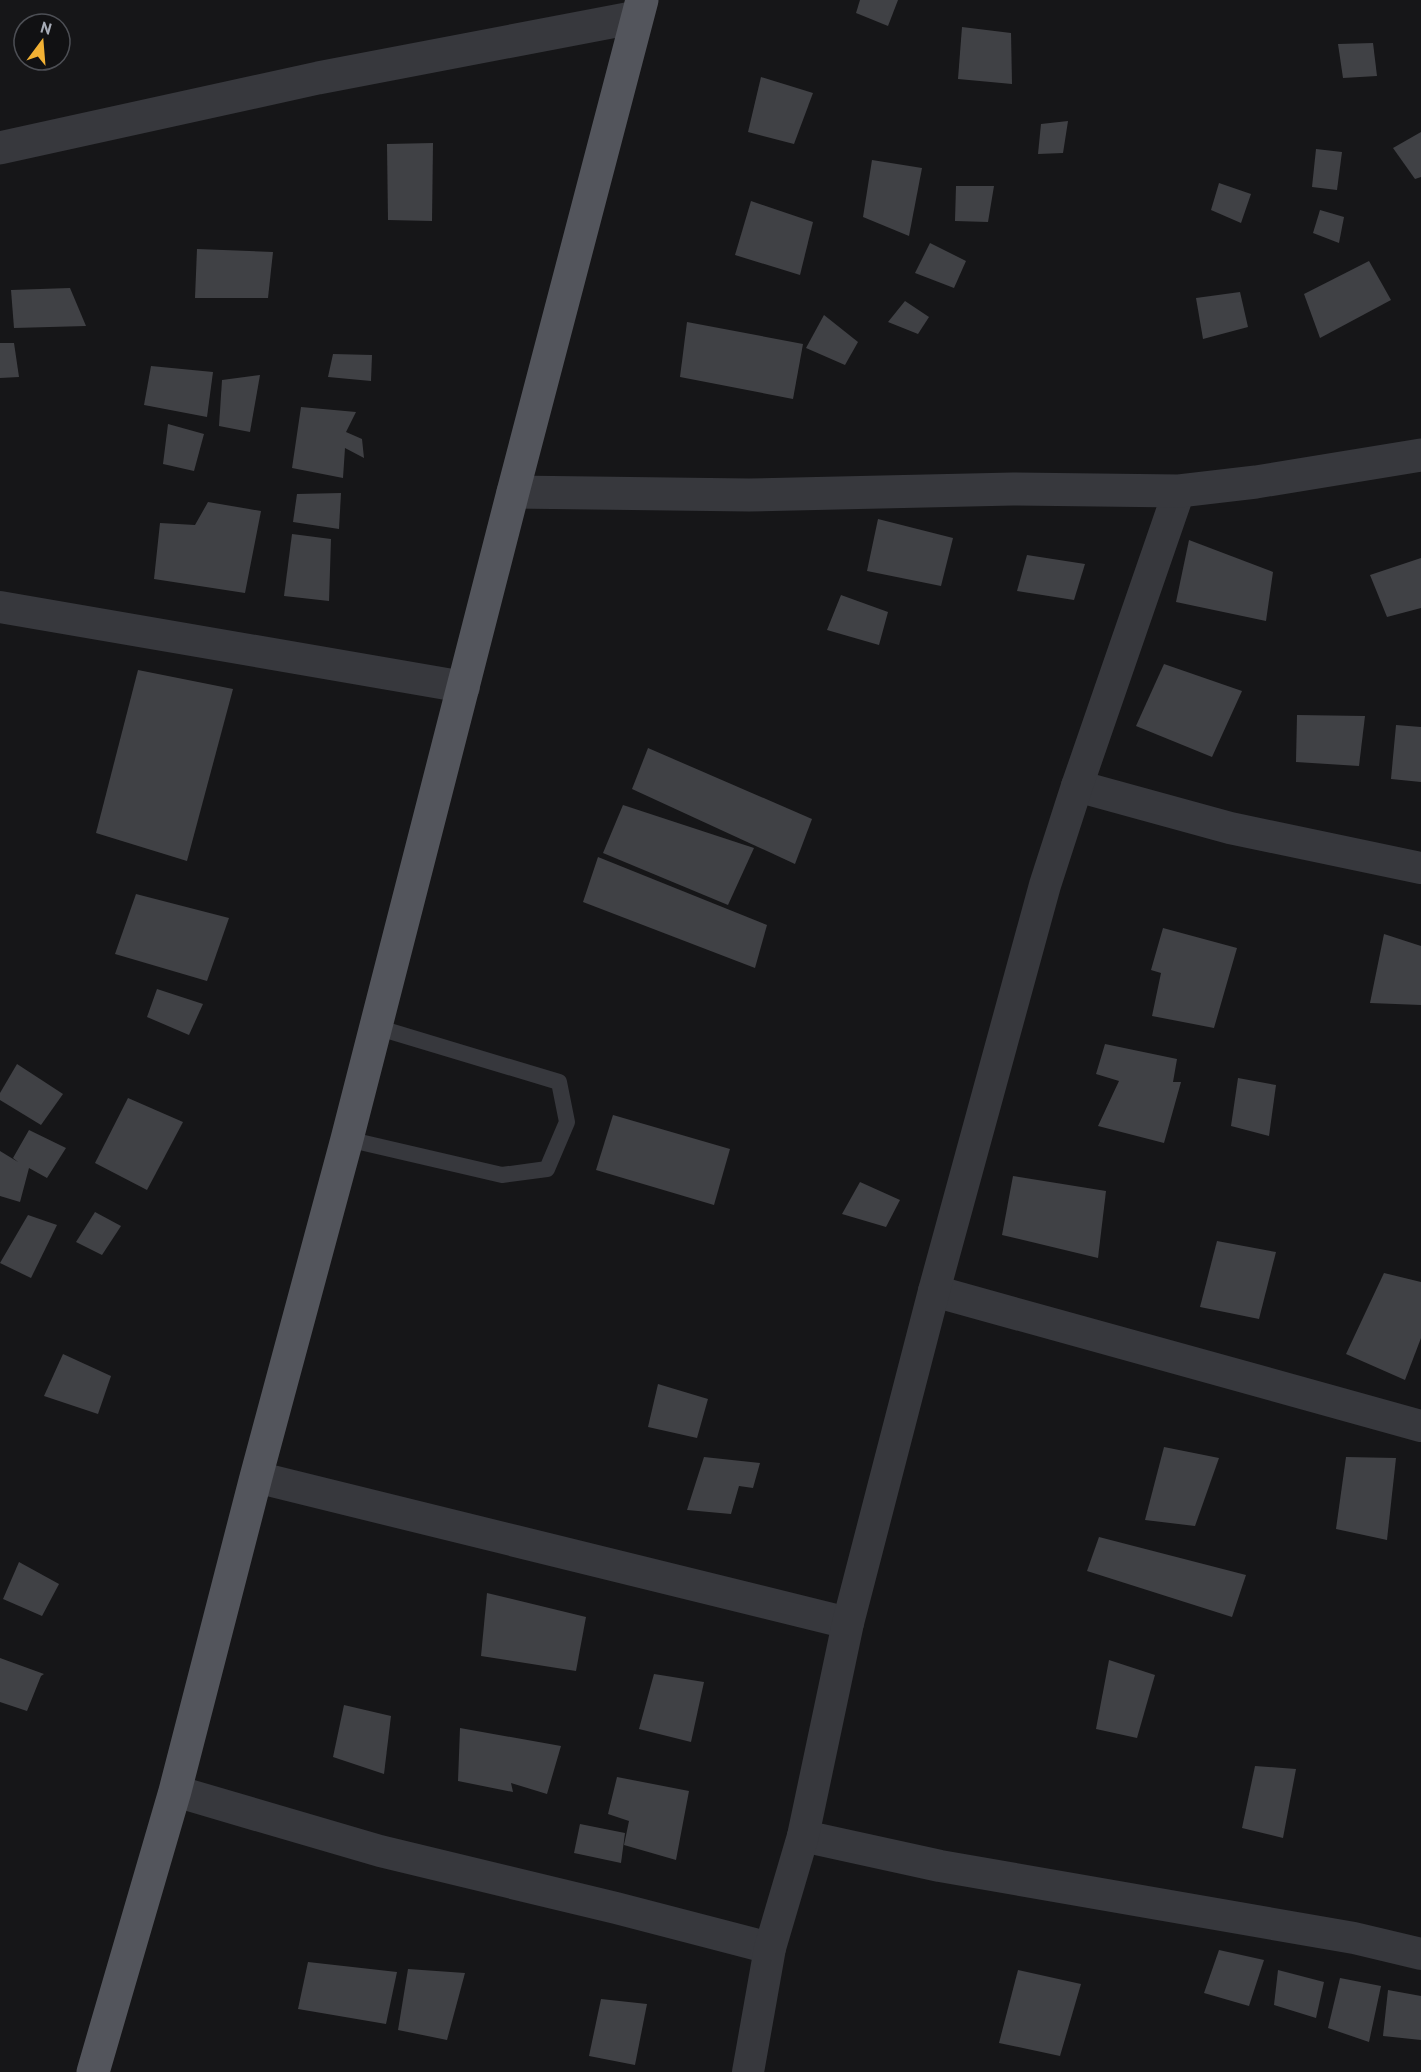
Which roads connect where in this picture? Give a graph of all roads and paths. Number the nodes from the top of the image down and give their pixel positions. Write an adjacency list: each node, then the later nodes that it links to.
1 (640, 8): 2 (street); 5 (main road)
2 (0, 148)
3 (1421, 455): 4 (street)
4 (1179, 491): 5 (street); 8 (street)
5 (513, 492): 7 (main road)
6 (0, 606): 7 (street)
7 (464, 687): 10 (main road)
8 (1077, 786): 9 (street); 12 (street)
9 (1421, 868)
10 (376, 1027): 11 (main road); 11 (lane)
11 (348, 1139): 14 (main road)
12 (934, 1291): 13 (street); 15 (street)
13 (1421, 1426)
14 (256, 1477): 15 (street); 16 (main road)
15 (848, 1623): 17 (street)
16 (175, 1791): 18 (street); 20 (main road)
17 (803, 1836): 18 (street); 19 (street)
18 (770, 1948): 21 (street)
19 (1421, 1954)
20 (93, 2072)
21 (748, 2072)

